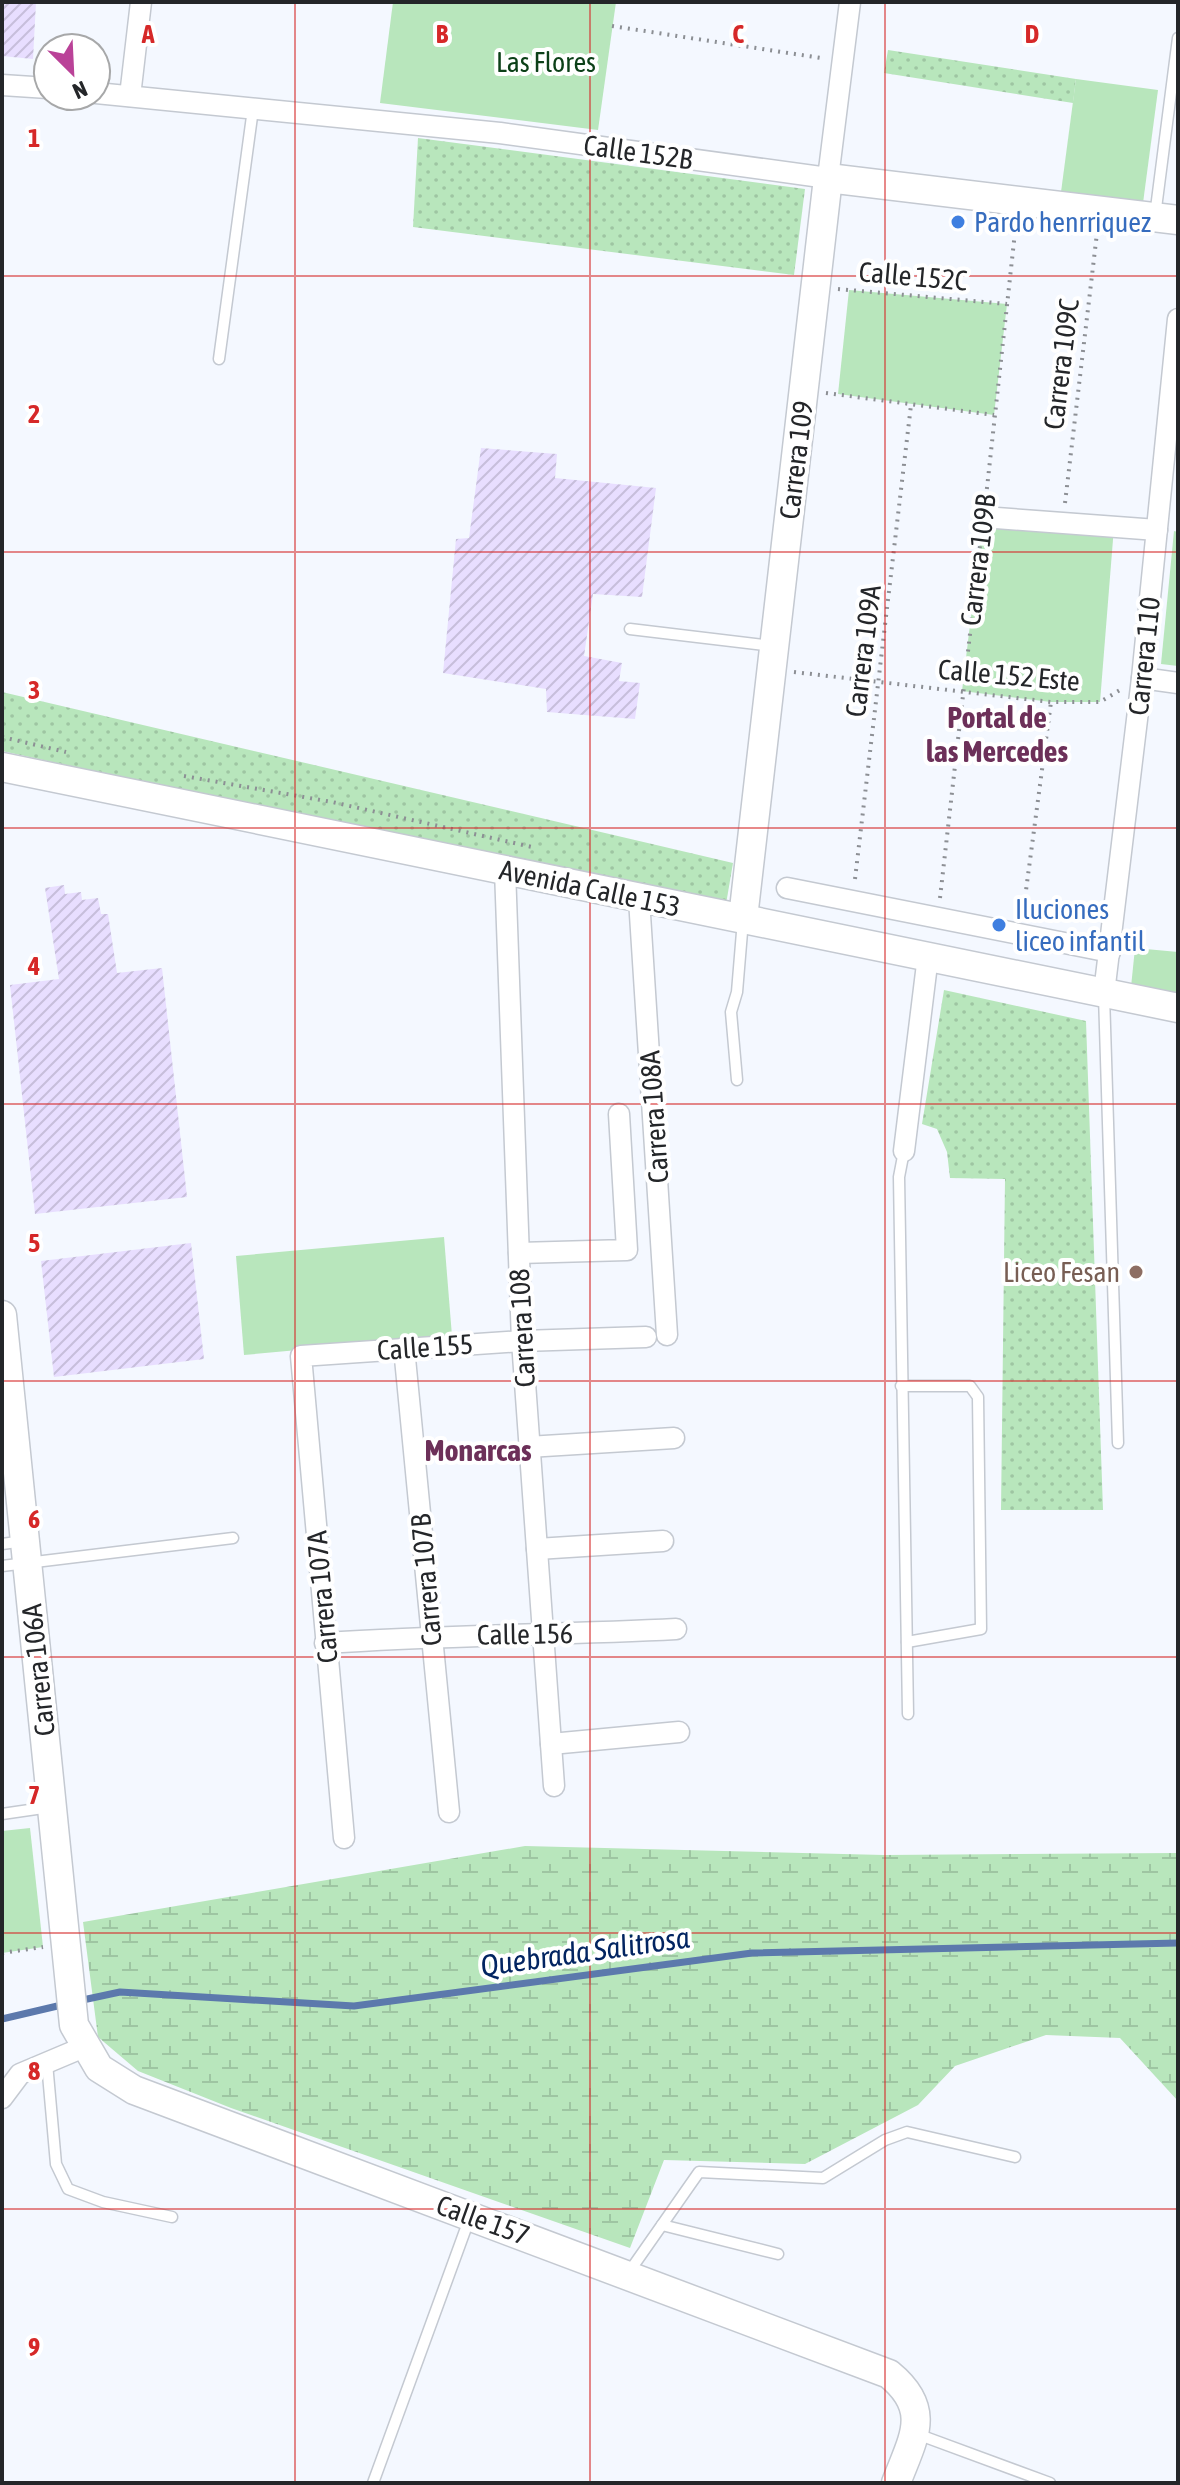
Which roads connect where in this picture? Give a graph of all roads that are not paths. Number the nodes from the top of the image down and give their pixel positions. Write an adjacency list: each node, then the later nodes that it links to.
1 (141, 2): 7 (street)
2 (850, 2): 9 (street, Carrera 109)
3 (1178, 38): 10 (lane)
4 (2, 85): 5 (street)
5 (32, 87)
6 (112, 94): 7 (street, Calle 152B)
7 (130, 96): 8 (street, Calle 152B)
8 (253, 109): 9 (street, Calle 152B); 12 (lane)
9 (828, 178): 10 (street, Calle 152B); 16 (street, Carrera 109)
10 (1166, 219)
11 (1178, 319): 14 (street, Carrera 110)
12 (219, 359)
13 (983, 517): 14 (street)
14 (1157, 530): 17 (street, Carrera 110)
15 (630, 629): 16 (lane)
16 (773, 658): 23 (street, Carrera 109)
17 (1142, 678): 18 (street); 24 (street, Carrera 110)
18 (1178, 683)
19 (2, 767): 20 (street, Avenida Calle 153)
20 (505, 870): 22 (street, Avenida Calle 153); 31 (street, Carrera 108)
21 (787, 888): 24 (street)
22 (639, 899): 23 (street, Avenida Calle 153); 33 (street, Carrera 108A)
23 (743, 918): 25 (street, Avenida Calle 153); 28 (lane)
24 (1110, 952): 26 (street, Carrera 110)
25 (928, 956): 26 (street, Avenida Calle 153); 30 (street)
26 (1104, 993): 27 (street, Avenida Calle 153); 40 (lane)
27 (1178, 1008)
28 (737, 1080)
29 (619, 1114): 31 (street)
30 (904, 1151): 38 (lane)
31 (519, 1253): 35 (street, Carrera 108)
32 (2, 1315): 45 (street, Carrera 106A)
33 (667, 1335)
34 (646, 1337): 35 (street, Calle 155)
35 (522, 1341): 36 (street, Calle 155); 41 (street, Carrera 108)
36 (404, 1348): 37 (street, Calle 155); 47 (street, Carrera 107B)
37 (301, 1356): 50 (street, Carrera 107A)
38 (901, 1386): 49 (lane); 49 (lane)
39 (674, 1438): 41 (street)
40 (1118, 1443)
41 (528, 1447): 44 (street, Carrera 108)
42 (233, 1538): 45 (lane)
43 (663, 1541): 44 (street)
44 (537, 1549): 48 (street, Carrera 108)
45 (14, 1554): 55 (street, Carrera 106A)
46 (676, 1629): 48 (street, Calle 156)
47 (431, 1635): 48 (street, Calle 156); 50 (street, Calle 156); 56 (street, Carrera 107B)
48 (542, 1635): 53 (street, Carrera 108)
49 (907, 1642): 51 (lane)
50 (325, 1643): 58 (street, Carrera 107A)
51 (908, 1714)
52 (679, 1732): 53 (street)
53 (551, 1744): 54 (street, Carrera 108)
54 (554, 1786)
55 (52, 1807): 57 (lane); 59 (street, Carrera 106A)
56 (449, 1812)
57 (2, 1814)
58 (344, 1838)
59 (79, 2036): 60 (street); 63 (street, Calle 157)
60 (47, 2063): 61 (street); 64 (lane)
61 (2, 2098)
62 (1015, 2157): 65 (lane)
63 (470, 2215): 67 (street, Calle 157); 69 (lane)
64 (172, 2217)
65 (662, 2225): 66 (lane); 67 (lane)
66 (778, 2254)
67 (628, 2274): 68 (street, Calle 157)
68 (915, 2434): 70 (street); 71 (lane)
69 (373, 2483)
70 (896, 2483)
71 (1050, 2483)

